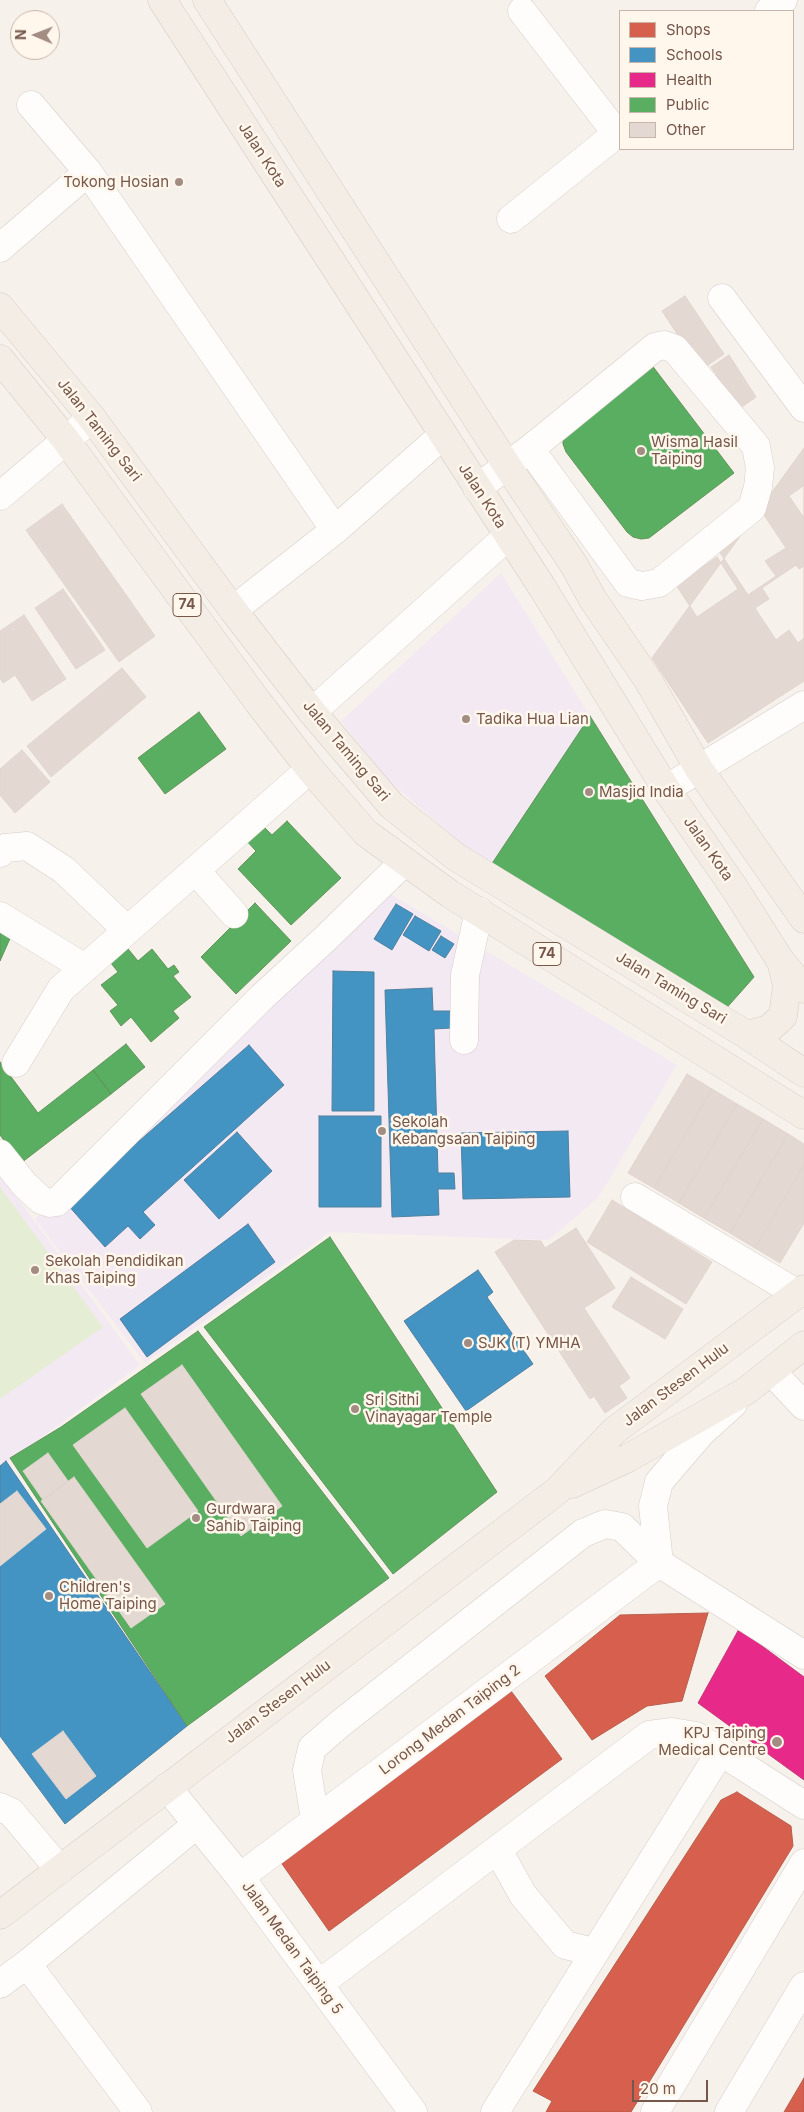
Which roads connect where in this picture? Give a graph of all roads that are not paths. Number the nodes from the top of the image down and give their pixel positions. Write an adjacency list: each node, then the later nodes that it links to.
1 (162, 0): 16 (main road, Jalan Kota)
2 (207, 0): 19 (main road)
3 (783, 0): 4 (street)
4 (770, 10)
5 (522, 11): 7 (street)
6 (31, 105): 8 (street)
7 (619, 132): 9 (street)
8 (88, 172): 10 (street); 22 (street)
9 (511, 219)
10 (0, 248)
11 (722, 298): 14 (street)
12 (0, 307): 15 (main road, Jalan Taming Sari / 74)
13 (0, 359): 17 (main road, 74)
14 (804, 408)
15 (92, 418): 17 (street); 26 (main road, Jalan Taming Sari / 74)
16 (443, 435): 20 (main road, Jalan Kota); 22 (street)
17 (65, 439): 21 (street); 29 (main road, 74)
18 (530, 449): 19 (street); 24 (street); 24 (street)
19 (508, 467): 20 (street); 25 (main road)
20 (477, 488): 23 (main road, Jalan Kota)
21 (0, 496)
22 (335, 530): 26 (street)
23 (508, 536): 28 (street); 31 (main road, Jalan Kota)
24 (622, 575): 25 (street)
25 (592, 598): 30 (main road)
26 (233, 610): 28 (main road, Jalan Taming Sari / 74)
27 (804, 706): 30 (street)
28 (312, 712): 43 (main road, Jalan Taming Sari / 74)
29 (310, 769): 33 (main road, 74); 34 (street)
30 (699, 769): 31 (street); 38 (main road)
31 (666, 789): 40 (main road, Jalan Kota)
32 (0, 853): 39 (street)
33 (404, 862): 35 (main road, 74); 48 (street)
34 (196, 871): 36 (street); 39 (street)
35 (479, 911): 44 (street); 47 (main road, 74)
36 (234, 914)
37 (0, 916): 41 (street)
38 (804, 919)
39 (127, 930): 41 (street)
40 (780, 960): 42 (main road, Jalan Kota); 43 (main road)
41 (85, 968): 45 (street)
42 (804, 989)
43 (747, 1035): 46 (main road, Jalan Taming Sari / 74)
44 (464, 1040)
45 (16, 1063)
46 (804, 1073)
47 (804, 1115)
48 (0, 1154)
49 (635, 1197): 50 (street)
50 (801, 1292): 54 (main road, Jalan Stesen Hulu)
51 (792, 1357): 52 (main road, Jalan Stesen Hulu); 53 (street)
52 (746, 1391): 54 (main road, Jalan Stesen Hulu); 55 (street)
53 (804, 1406)
54 (557, 1491): 58 (main road, Jalan Stesen Hulu)
55 (659, 1563): 56 (street); 61 (street, Lorong Medan Taiping 2); 61 (street)
56 (804, 1655)
57 (721, 1751): 59 (street); 63 (street); 68 (street)
58 (167, 1787): 62 (street, Jalan Medan Taiping 5); 65 (main road, Jalan Stesen Hulu)
59 (804, 1805)
60 (0, 1808): 65 (street)
61 (315, 1820): 66 (street, Lorong Medan Taiping 2)
62 (196, 1825): 66 (street, Jalan Medan Taiping 5); 69 (street)
63 (498, 1850): 68 (street); 71 (street)
64 (804, 1863): 76 (street)
65 (60, 1870): 67 (main road, Jalan Stesen Hulu)
66 (240, 1876): 71 (street, Jalan Medan Taiping 5)
67 (0, 1915)
68 (594, 1952): 75 (street)
69 (27, 1964): 70 (street); 73 (street)
70 (0, 1984)
71 (319, 1984): 74 (street, Jalan Medan Taiping 5)
72 (801, 1999): 77 (street)
73 (138, 2112)
74 (413, 2112)
75 (495, 2112)
76 (655, 2112)
77 (729, 2112)

